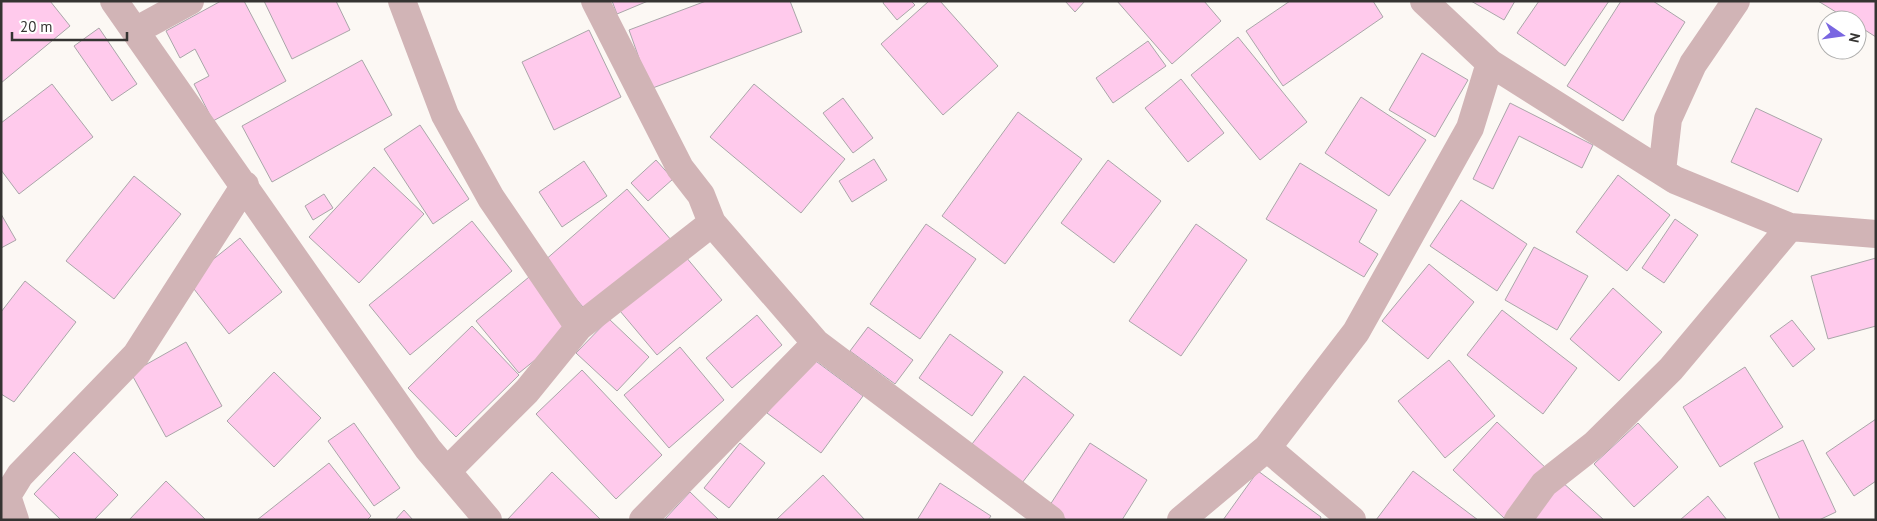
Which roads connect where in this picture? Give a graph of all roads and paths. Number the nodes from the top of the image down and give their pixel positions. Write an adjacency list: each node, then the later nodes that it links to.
1 (114, 1): 7 (street)
2 (190, 1): 7 (street)
3 (402, 1): 14 (street)
4 (594, 1): 11 (street)
5 (1424, 1): 8 (street)
6 (1736, 1): 9 (street)
7 (135, 31): 10 (street)
8 (1490, 63): 9 (street); 16 (street)
9 (1662, 171): 12 (street)
10 (245, 185): 17 (street); 18 (street)
11 (712, 223): 14 (street); 15 (street)
12 (1790, 227): 13 (street); 24 (street)
13 (1876, 234)
14 (579, 327): 17 (street)
15 (816, 343): 20 (street); 21 (street)
16 (1268, 448): 22 (street); 23 (street)
17 (447, 472): 19 (street)
18 (8, 502)
19 (488, 520)
20 (643, 520)
21 (1051, 520)
22 (1181, 520)
23 (1352, 520)
24 (1518, 520)

